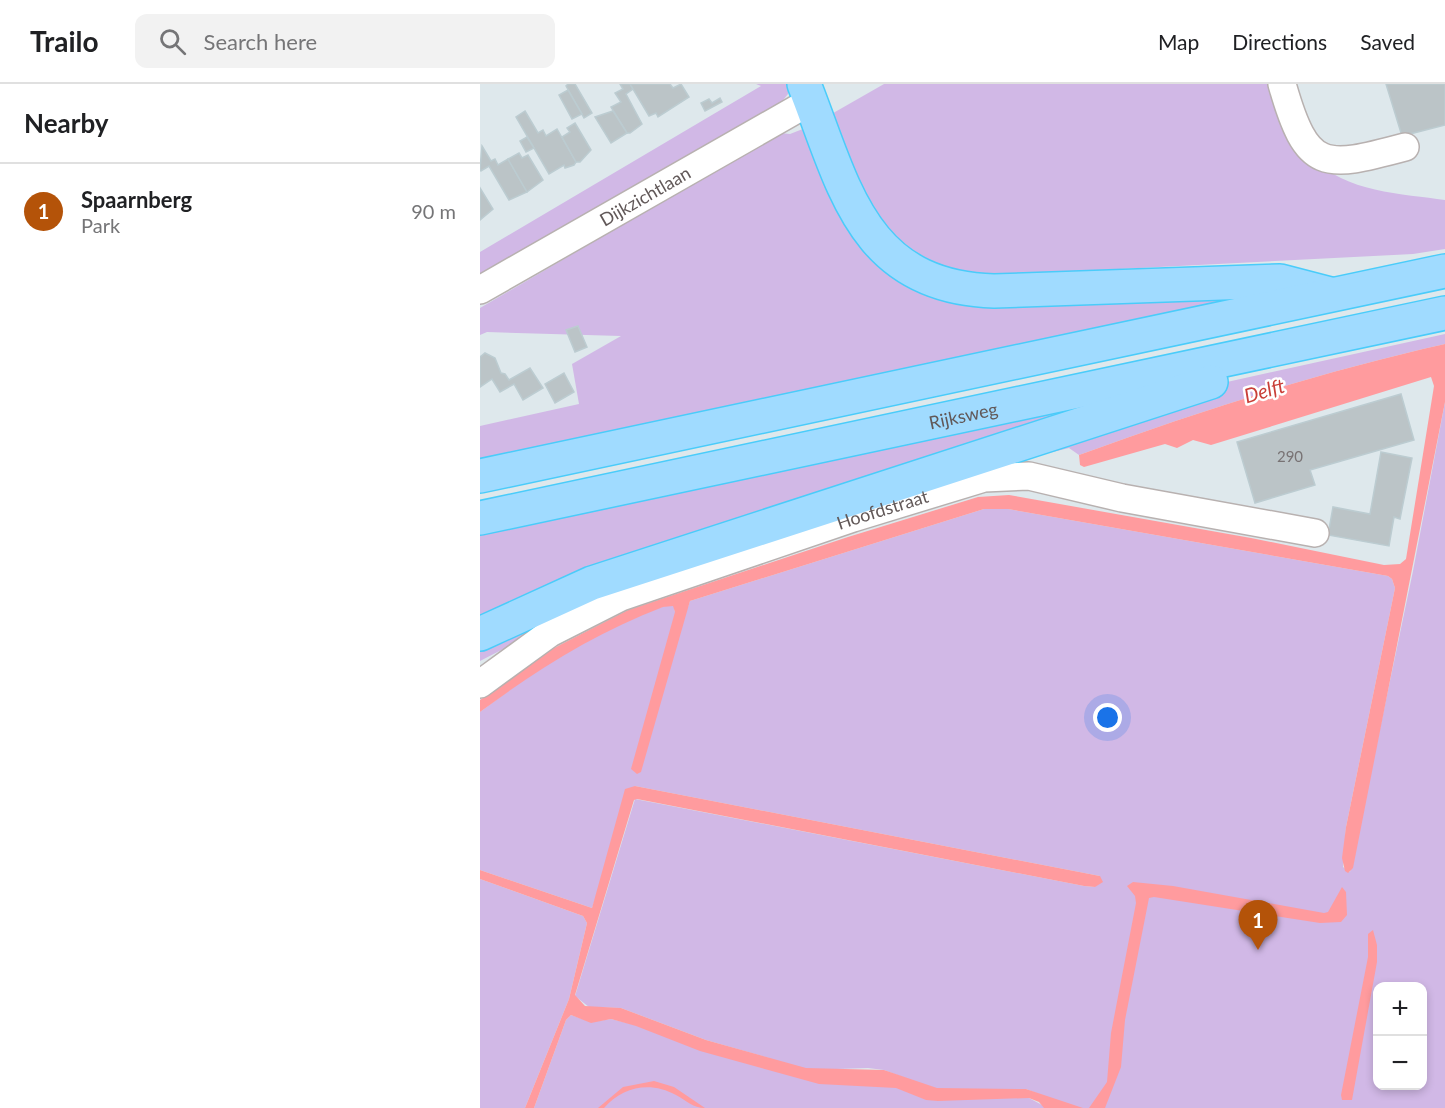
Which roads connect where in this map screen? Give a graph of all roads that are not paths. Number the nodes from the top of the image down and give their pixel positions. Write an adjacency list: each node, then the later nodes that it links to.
1 (1282, 84): 3 (street)
2 (807, 93): 5 (street, Dijkzichtlaan); 6 (main road)
3 (1405, 147)
4 (1445, 271): 6 (main road)
5 (480, 290)
6 (1334, 296): 9 (main road)
7 (1445, 314): 8 (main road, Rijksweg)
8 (1288, 345): 10 (main road, Rijksweg); 12 (main road)
9 (480, 476)
10 (480, 518)
11 (1315, 533): 13 (street, Hoofdstraat)
12 (480, 634)
13 (480, 684)

